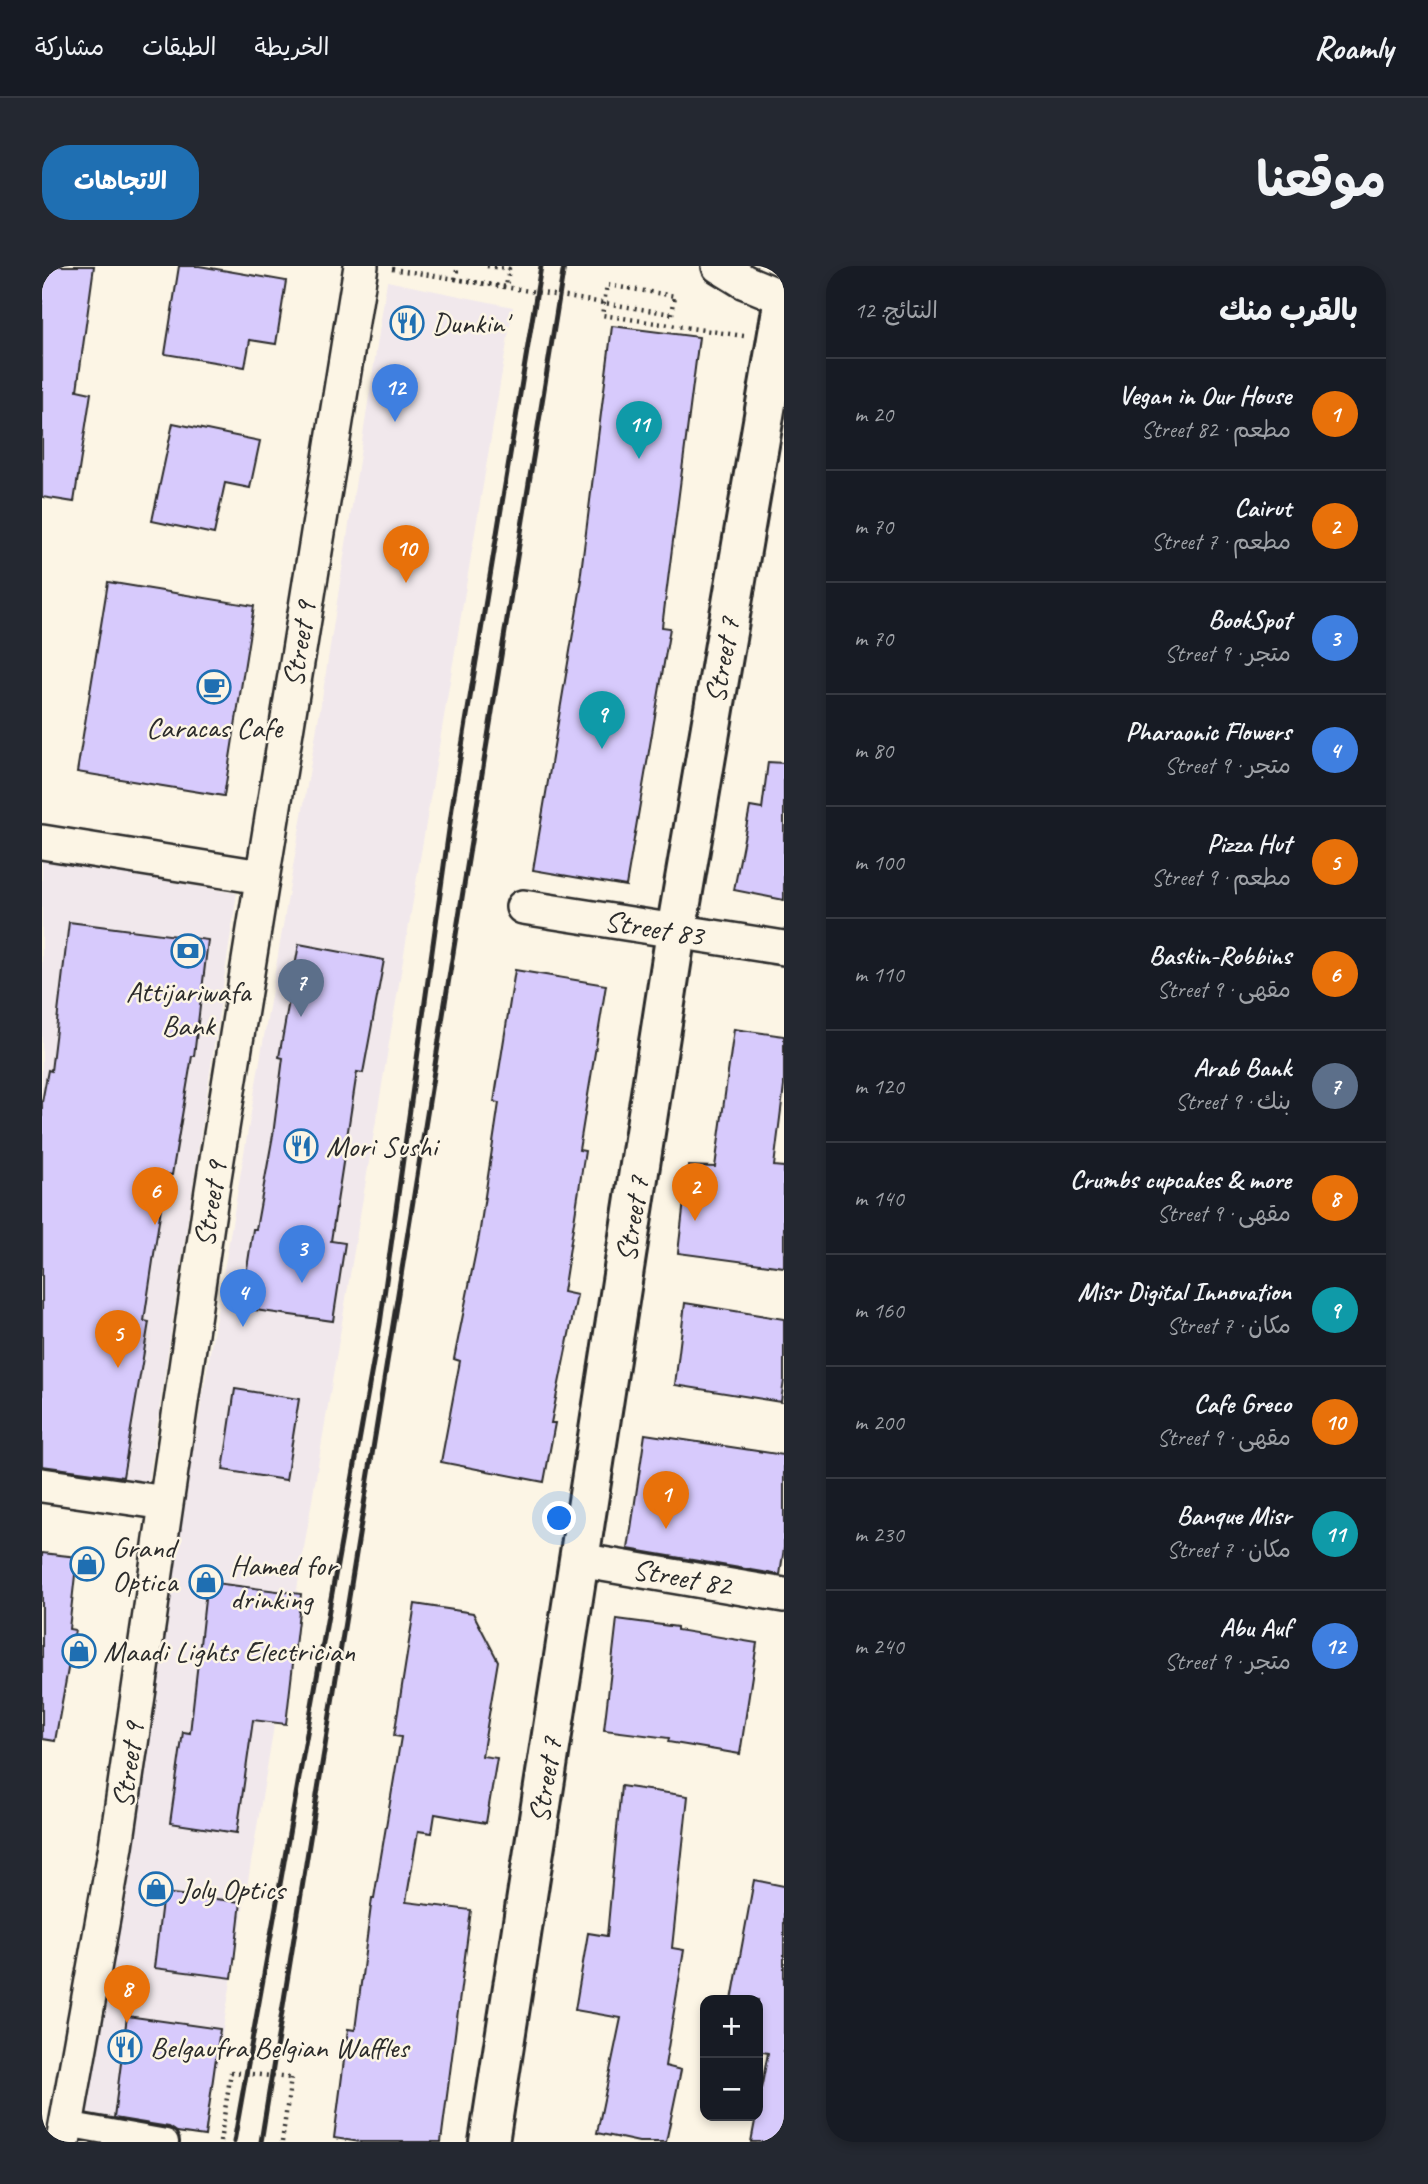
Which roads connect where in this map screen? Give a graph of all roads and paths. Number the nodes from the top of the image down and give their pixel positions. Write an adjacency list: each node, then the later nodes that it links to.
1 (458, 266): 5 (path, bridge)
2 (487, 266): 5 (path)
3 (719, 266): 6 (street)
4 (375, 267): 5 (path); 9 (street, Street 9)
5 (506, 287): 7 (path, bridge)
6 (784, 298): 7 (street, Street 7)
7 (776, 341): 11 (street, Street 7)
8 (42, 842): 9 (street)
9 (261, 877): 14 (street, Street 9)
10 (523, 907): 11 (street, Street 83)
11 (676, 932): 12 (street, Street 83); 15 (street, Street 7)
12 (784, 948)
13 (42, 1485): 14 (street)
14 (166, 1503): 17 (street, Street 9)
15 (579, 1560): 16 (street, Street 82); 21 (street, Street 7)
16 (784, 1595)
17 (57, 2129): 18 (street)
18 (166, 2142)
19 (220, 2142): 20 (path, bridge)
20 (282, 2142)
21 (489, 2142)

